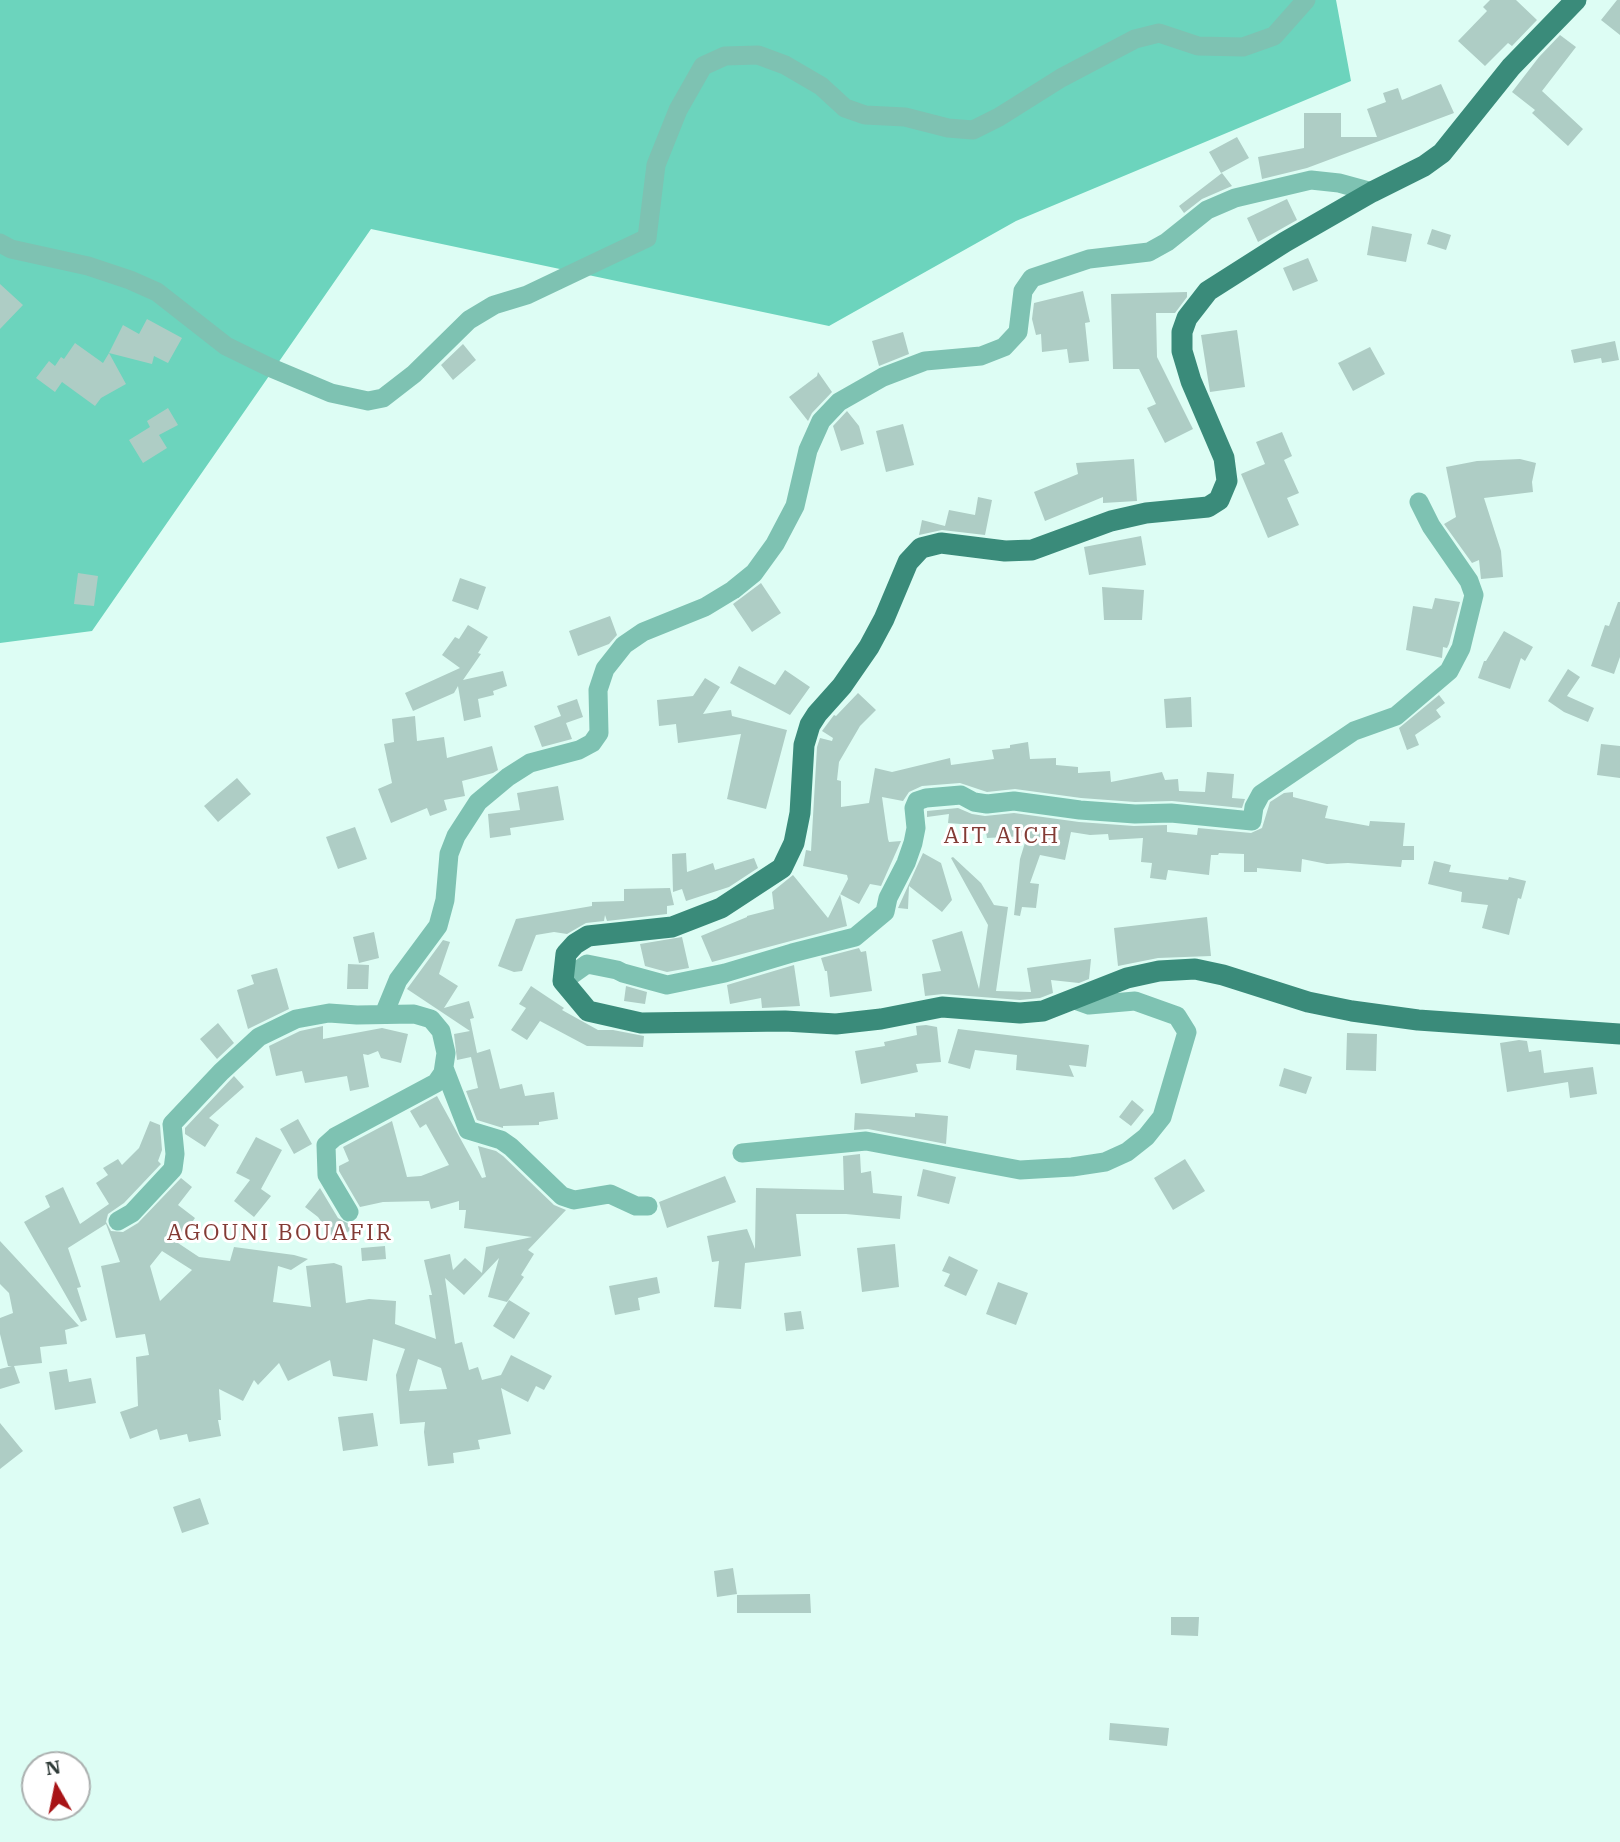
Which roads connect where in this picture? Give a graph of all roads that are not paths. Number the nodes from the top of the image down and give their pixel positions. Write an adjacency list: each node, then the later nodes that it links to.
1 (1306, 0): 4 (street)
2 (1576, 0): 3 (main road)
3 (1372, 192): 6 (main road); 8 (street)
4 (0, 243)
5 (1419, 502): 6 (street)
6 (563, 981): 7 (main road)
7 (1075, 1000): 9 (main road); 11 (street)
8 (384, 1014): 10 (street); 14 (street)
9 (1620, 1034)
10 (444, 1068): 12 (street); 13 (street)
11 (742, 1153)
12 (648, 1206)
13 (349, 1212)
14 (118, 1222)

